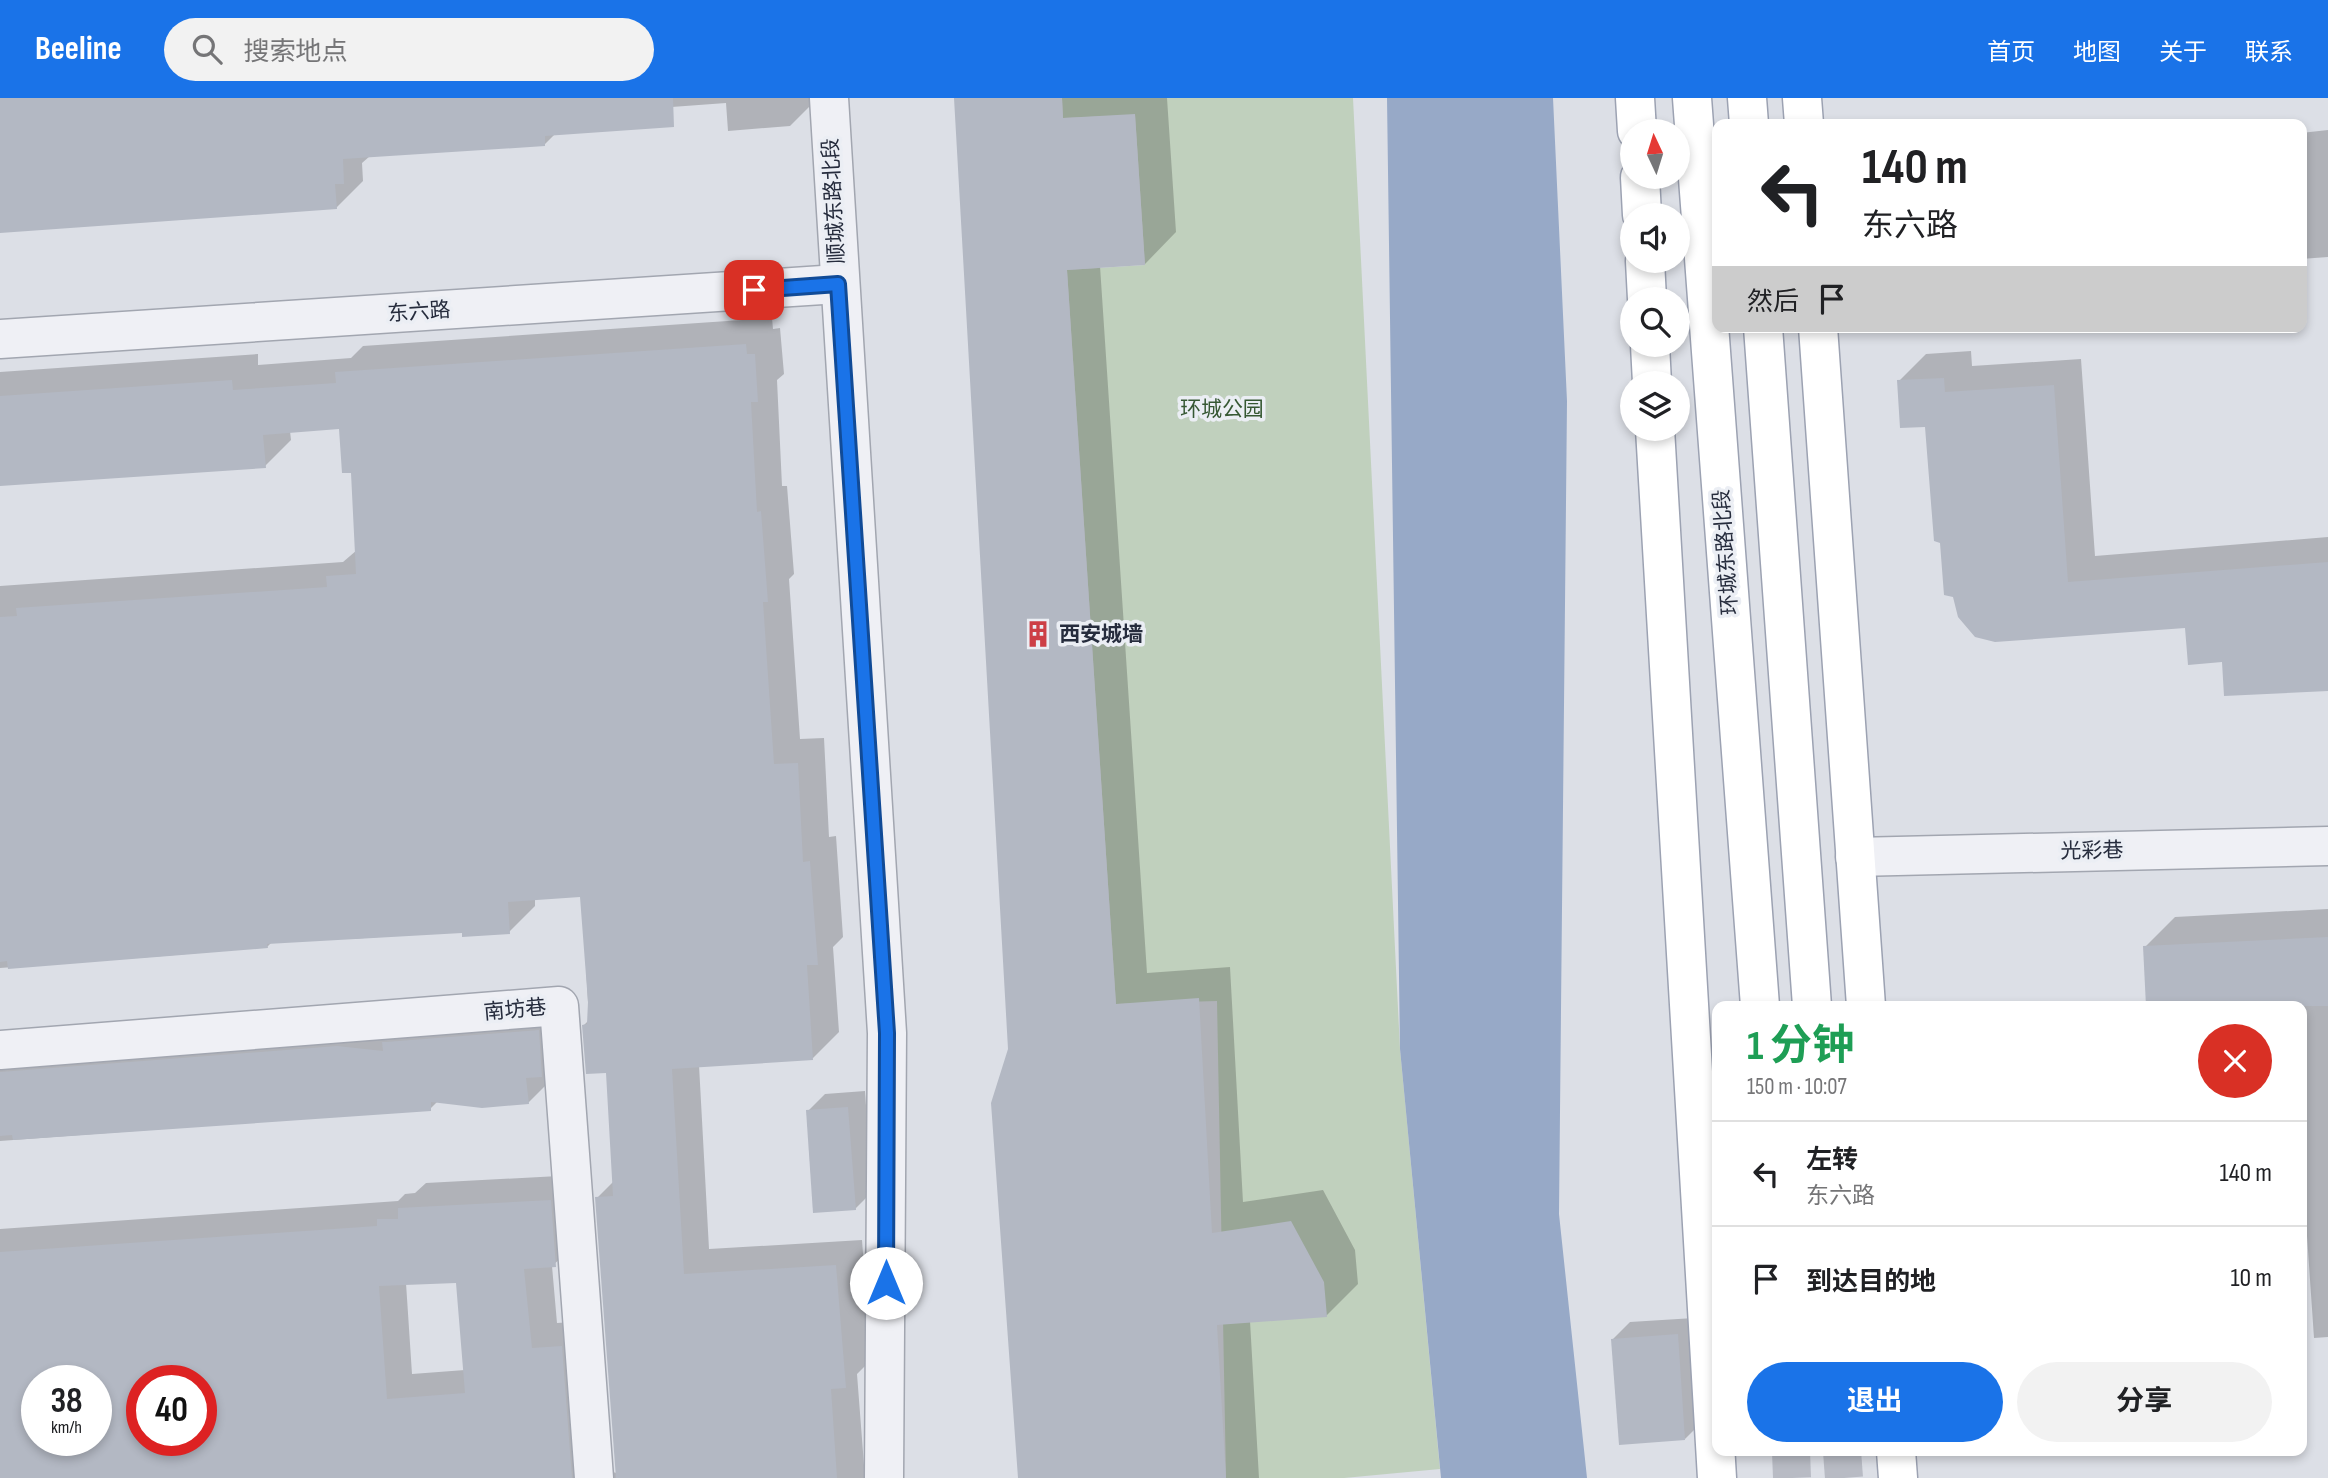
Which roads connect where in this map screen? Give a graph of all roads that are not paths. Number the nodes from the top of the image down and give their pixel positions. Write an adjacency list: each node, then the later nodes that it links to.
1 (829, 98): 9 (street, 顺城东路北段)
2 (1635, 98): 6 (main road)
3 (1692, 98): 16 (main road, 环城东路北段)
4 (1747, 98): 7 (main road)
5 (1802, 98): 8 (main road)
6 (1636, 119)
7 (1749, 119)
8 (1804, 119)
9 (838, 284): 12 (street, 东六路); 24 (street, 顺城东路北段)
10 (1763, 333): 17 (main road)
11 (1818, 333): 15 (main road)
12 (0, 339)
13 (1656, 441): 20 (main road)
14 (2328, 846): 15 (street, 光彩巷)
15 (1855, 857): 18 (main road)
16 (1760, 1001)
17 (1812, 1001)
18 (1866, 1001)
19 (0, 1051): 23 (street, 南坊巷)
20 (1712, 1393)
21 (1716, 1456): 25 (main road)
22 (1896, 1456): 26 (main road)
23 (594, 1478)
24 (884, 1478)
25 (1717, 1478)
26 (1898, 1478)

